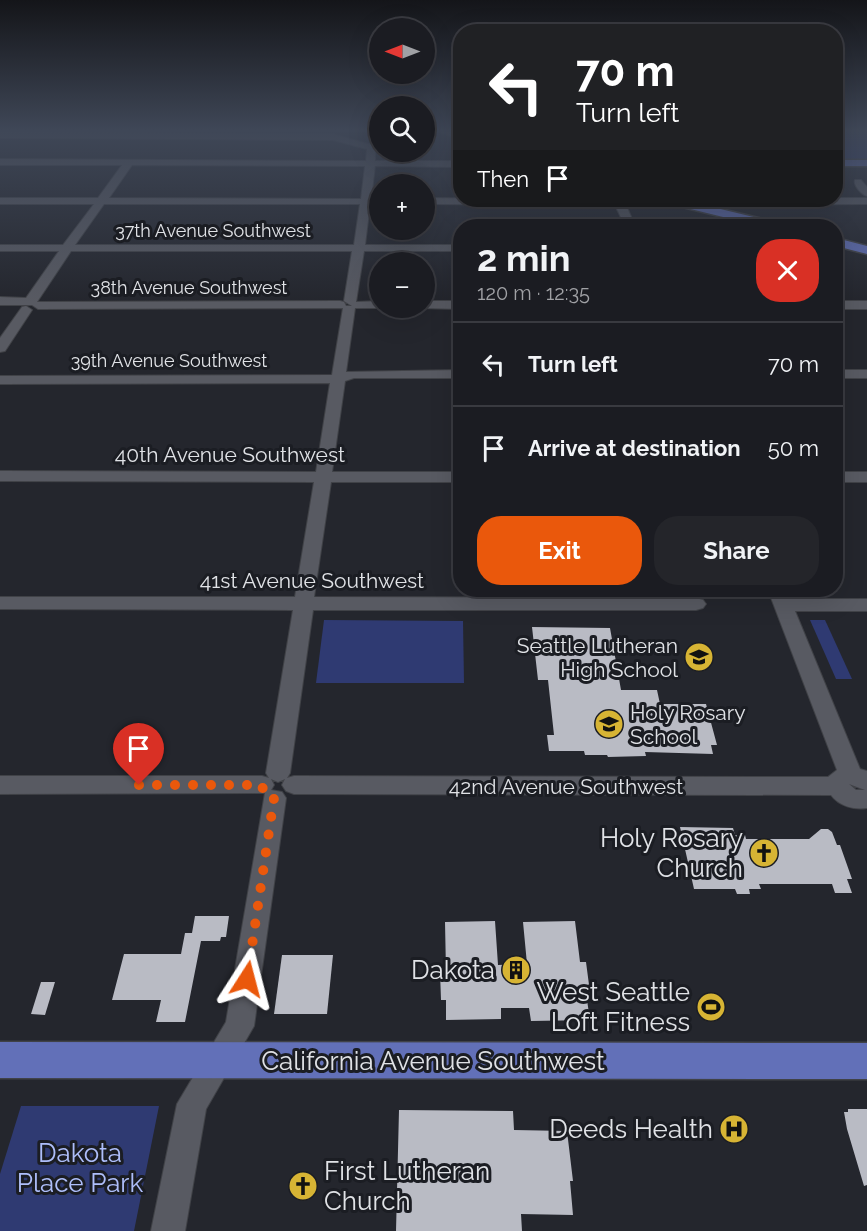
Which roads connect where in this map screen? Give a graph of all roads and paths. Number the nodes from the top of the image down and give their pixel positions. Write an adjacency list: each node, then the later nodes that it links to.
1 (112, 187): 3 (street)
2 (0, 201): 3 (street)
3 (102, 201): 4 (street); 13 (street)
4 (368, 201): 14 (street)
5 (435, 201): 6 (street)
6 (453, 201)
7 (843, 201): 8 (street)
8 (867, 201)
9 (716, 207): 10 (main road)
10 (745, 219)
11 (843, 244): 16 (main road)
12 (0, 248): 13 (street, 37th Avenue Southwest)
13 (68, 248): 14 (street, 37th Avenue Southwest); 23 (street)
14 (358, 248): 15 (street, 37th Avenue Southwest); 18 (street)
15 (453, 248)
16 (867, 250)
17 (0, 301): 23 (street)
18 (349, 305): 19 (street, 38th Avenue Southwest); 23 (street, 38th Avenue Southwest); 30 (street)
19 (369, 305)
20 (435, 305): 21 (street)
21 (453, 305)
22 (843, 305): 24 (street)
23 (28, 306): 25 (street); 26 (street)
24 (867, 306)
25 (0, 309)
26 (0, 348)
27 (453, 374): 30 (street, 39th Avenue Southwest)
28 (843, 374): 29 (street)
29 (867, 375)
30 (338, 379): 31 (street, 39th Avenue Southwest); 32 (street, 39th Avenue Southwest); 36 (street)
31 (0, 380)
32 (453, 385)
33 (843, 385): 34 (street)
34 (867, 385)
35 (0, 476): 36 (street, 40th Avenue Southwest)
36 (323, 476): 37 (street, 40th Avenue Southwest); 42 (street)
37 (453, 477)
38 (843, 477): 39 (street)
39 (867, 477)
40 (781, 597): 44 (street); 47 (street)
41 (0, 603): 42 (street, 41st Avenue Southwest)
42 (304, 603): 43 (street, 41st Avenue Southwest); 46 (street)
43 (696, 604)
44 (867, 605)
45 (0, 785): 46 (street, 42nd Avenue Southwest)
46 (277, 786): 47 (street, 42nd Avenue Southwest); 49 (street)
47 (858, 793)
48 (0, 1060): 49 (main road, California Avenue Southwest)
49 (218, 1061): 50 (main road, California Avenue Southwest); 51 (street)
50 (867, 1061)
51 (168, 1231)

